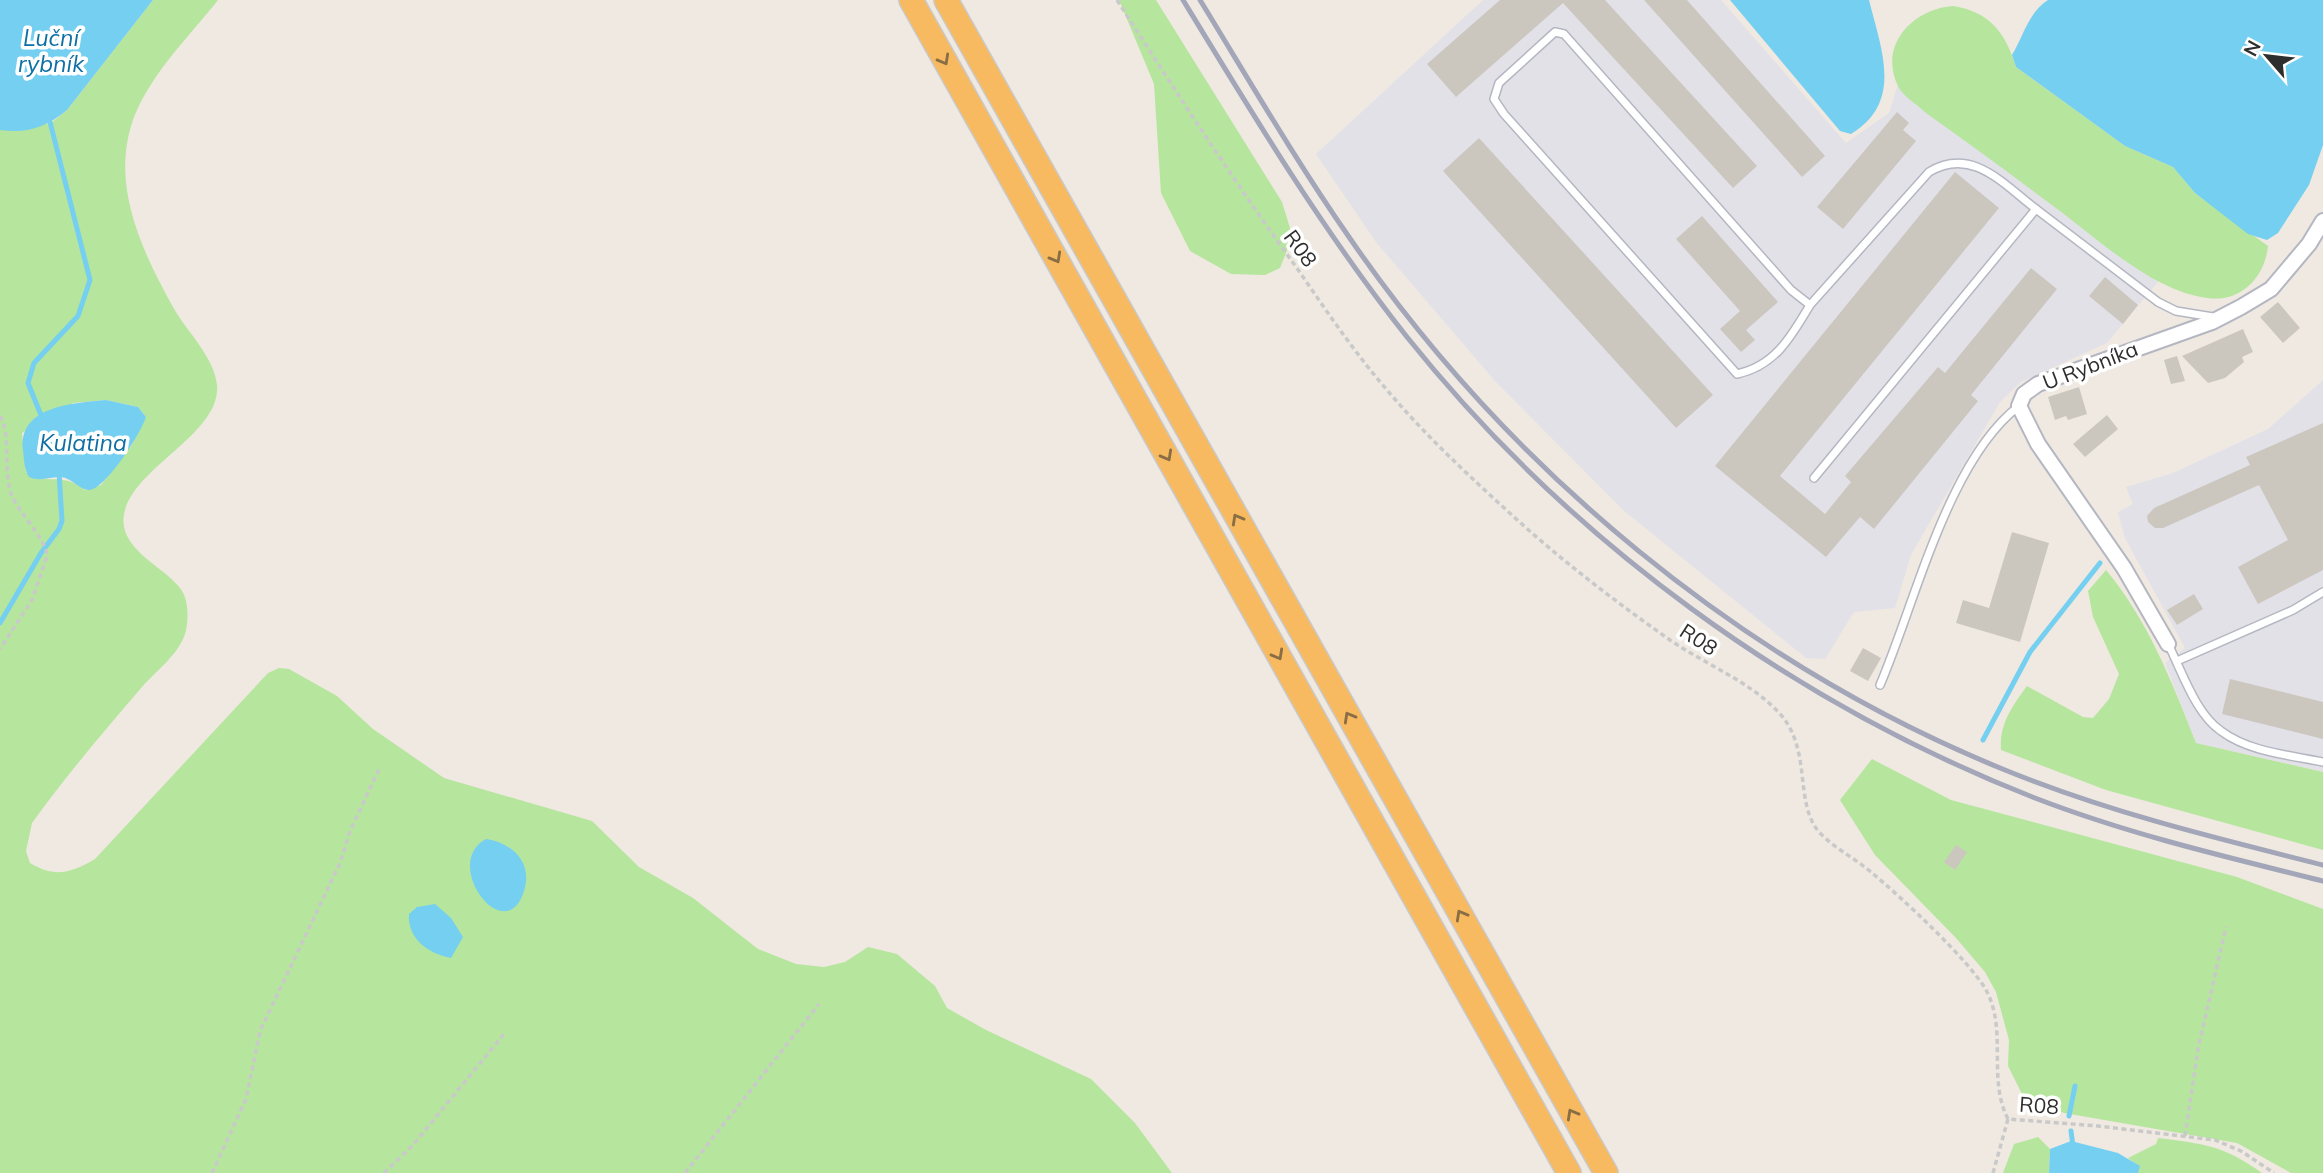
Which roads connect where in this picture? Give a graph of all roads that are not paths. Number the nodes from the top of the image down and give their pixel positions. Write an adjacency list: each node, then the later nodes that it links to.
1 (911, 0): 14 (highway, one-way to 14)
2 (946, 0): 15 (highway, one-way to 2)
3 (2036, 209): 5 (lane); 6 (lane); 8 (lane)
4 (2323, 221): 6 (street, U Rybníka)
5 (1810, 305): 5 (lane)
6 (2221, 317): 7 (street, U Rybníka)
7 (2019, 406): 10 (street, U Rybníka); 12 (lane)
8 (1814, 478)
9 (2323, 592): 11 (lane)
10 (2168, 644): 11 (lane)
11 (2177, 661): 13 (lane)
12 (1880, 685)
13 (2323, 762)
14 (1569, 1173)
15 (1605, 1173)

